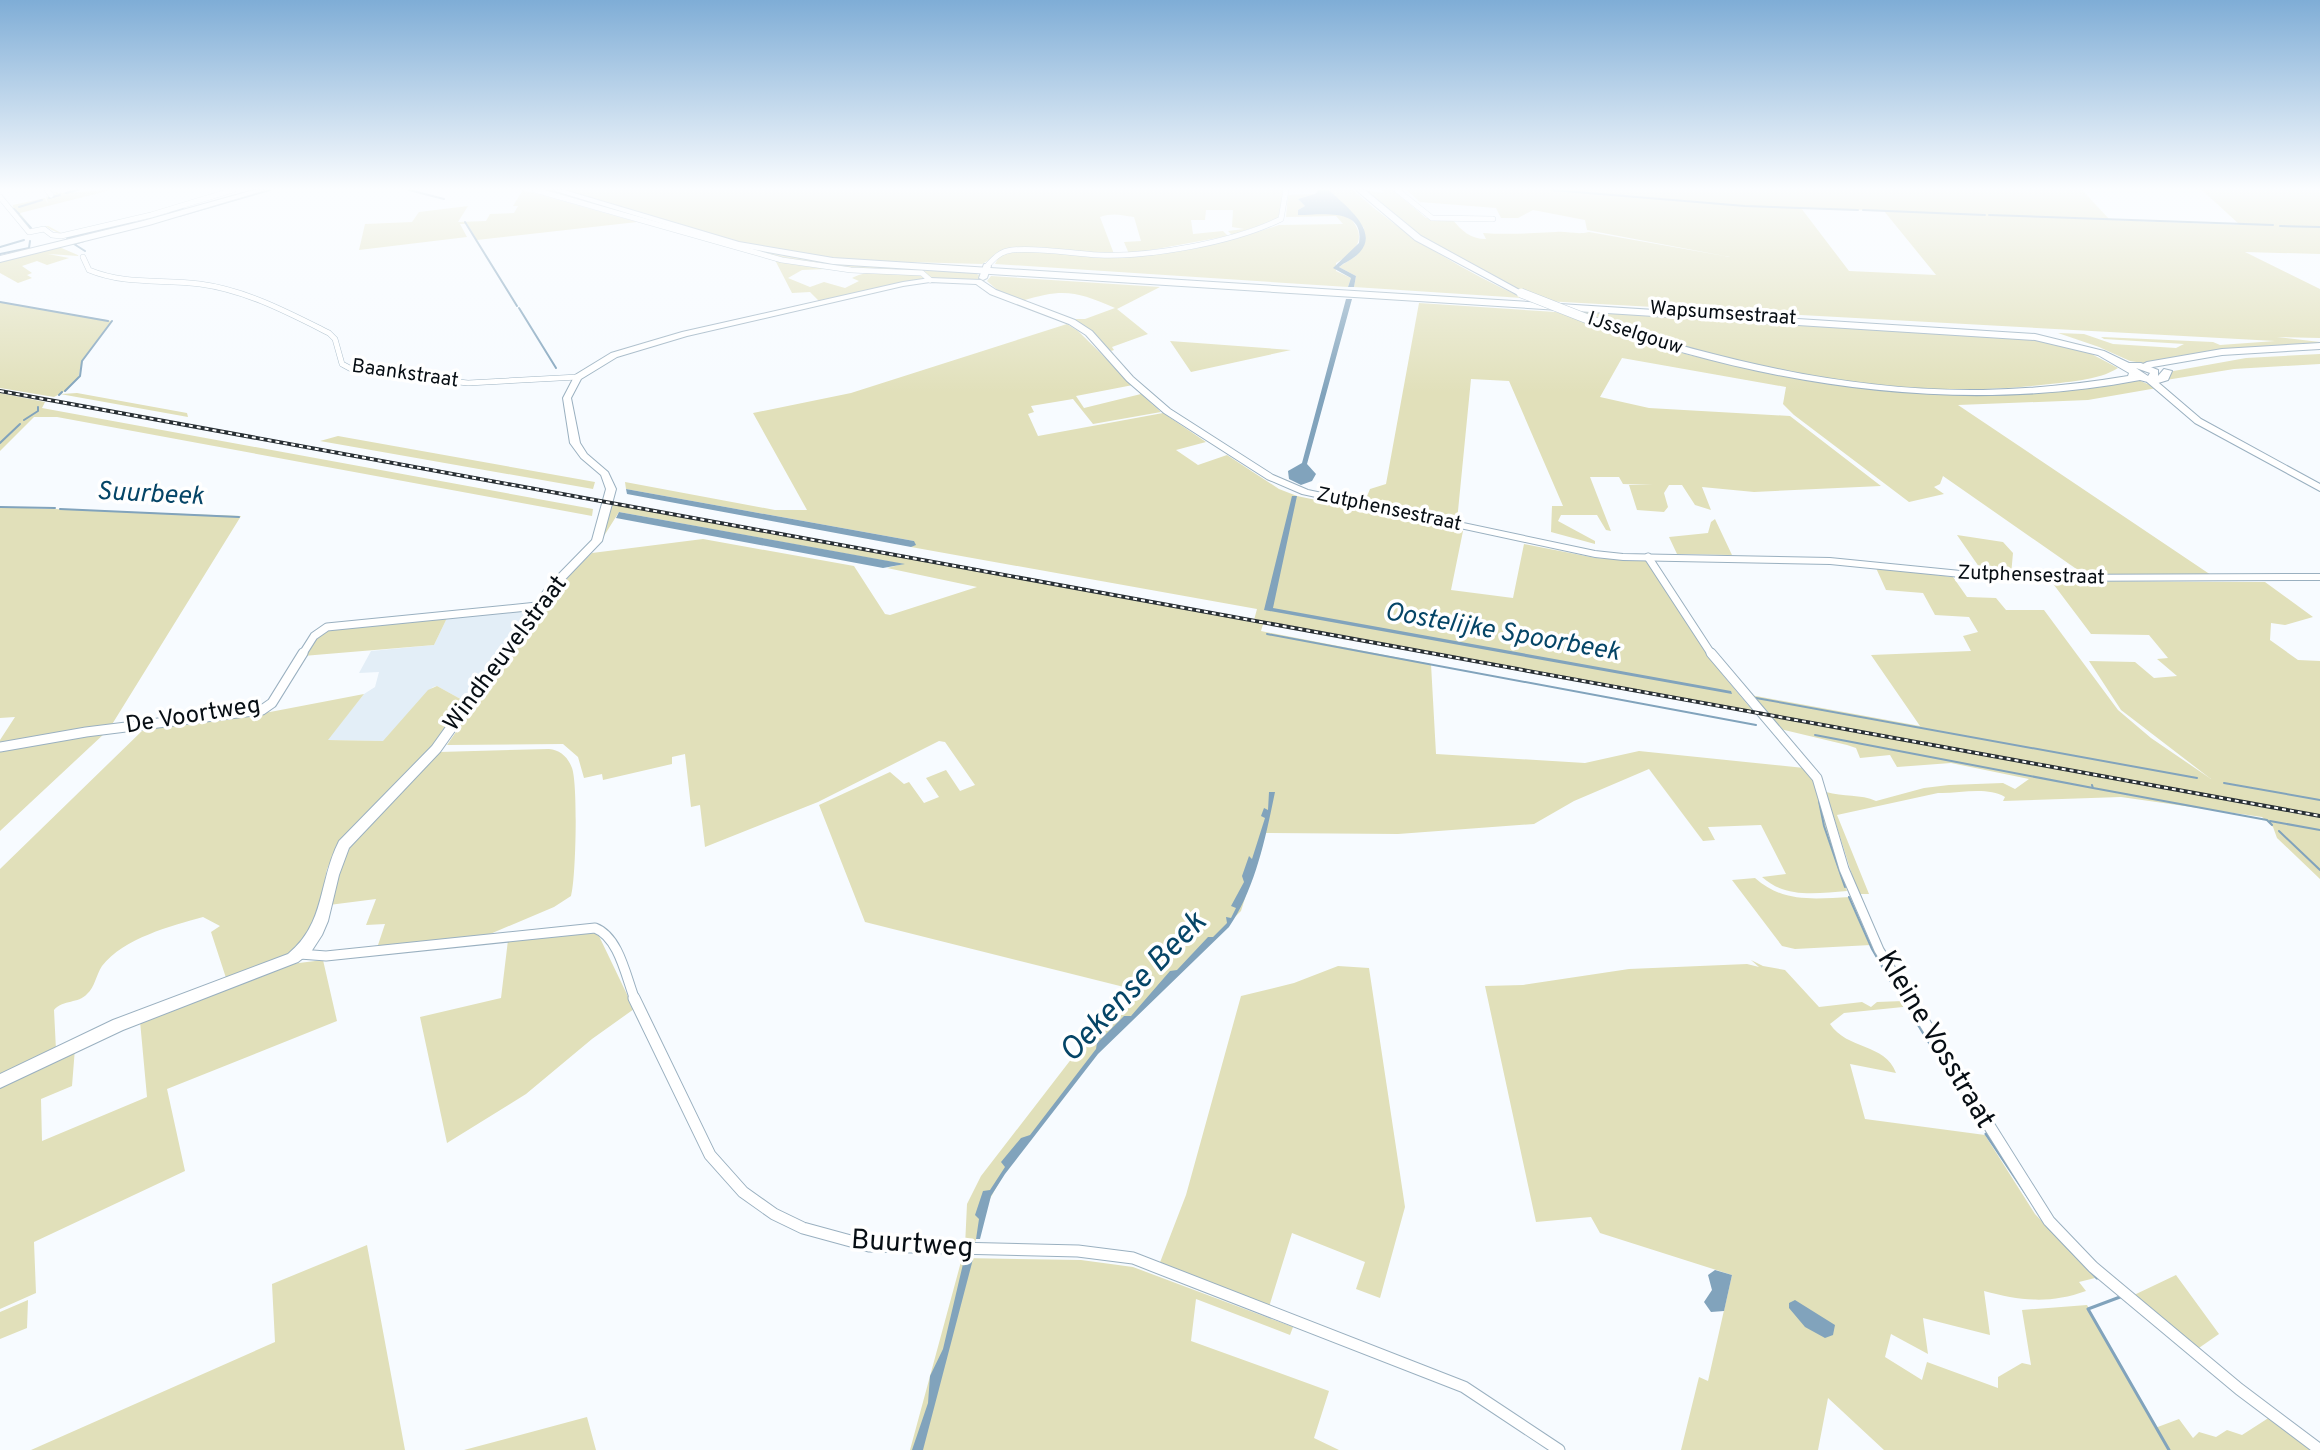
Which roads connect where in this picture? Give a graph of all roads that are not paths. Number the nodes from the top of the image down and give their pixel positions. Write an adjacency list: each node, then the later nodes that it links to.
1 (83, 257): 12 (street, Baankstraat)
2 (773, 258): 7 (street, Zutphensestraat)
3 (802, 258): 6 (main road, Wapsumsestraat)
4 (995, 258): 6 (street)
5 (1453, 258): 13 (main road, IJsselgouw, bridge)
6 (986, 271): 7 (street, Zutphensestraat); 8 (main road, Wapsumsestraat); 16 (street, Zutphensestraat)
7 (930, 280): 12 (street)
8 (1349, 292): 11 (main road, Wapsumsestraat); 11 (main road, Wapsumsestraat)
9 (2320, 346): 11 (highway, IJsselgouw)
10 (2320, 353): 11 (highway, IJsselgouw)
11 (2143, 372): 13 (main road, IJsselgouw); 13 (main road, IJsselgouw); 14 (street); 14 (street)
12 (578, 377): 18 (street, Windheuvelstraat)
13 (2101, 380)
14 (2207, 425): 15 (street)
15 (2320, 488)
16 (1648, 557): 17 (street, Zutphensestraat); 23 (street, Kleine Vosstraat)
17 (2320, 577)
18 (537, 606): 19 (street, De Voortweg); 20 (street, Windheuvelstraat)
19 (0, 747)
20 (300, 954): 21 (street); 22 (street, Buurtweg)
21 (0, 1081)
22 (1559, 1450)
23 (2320, 1450)

